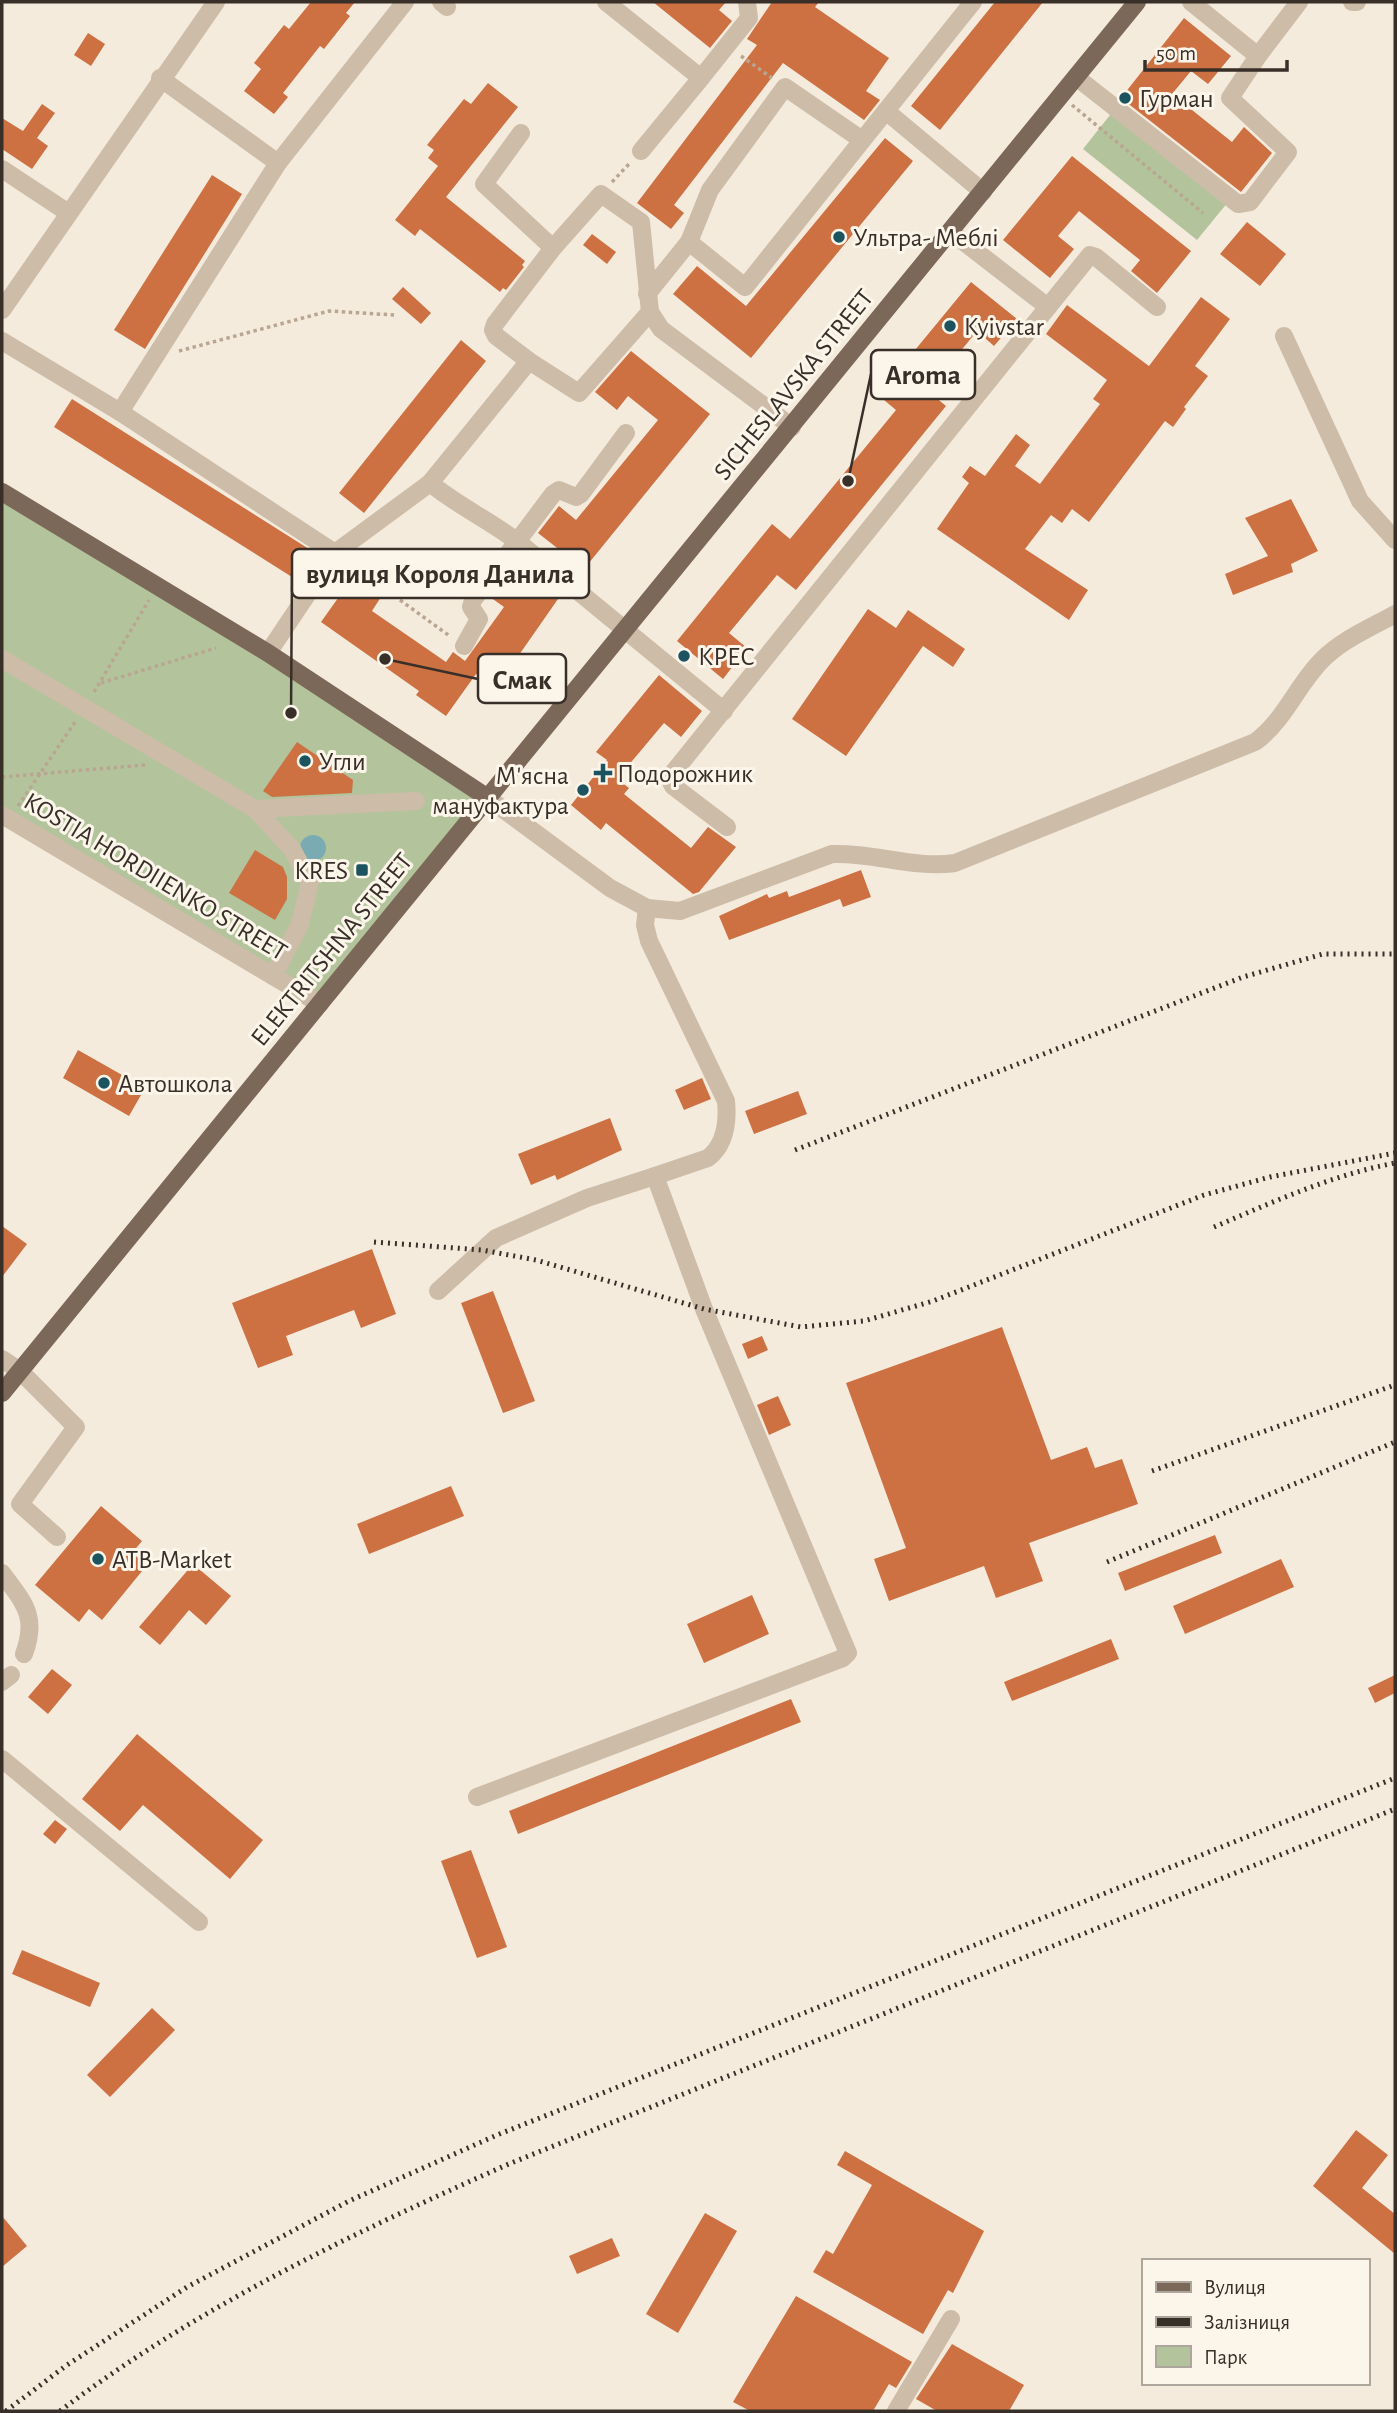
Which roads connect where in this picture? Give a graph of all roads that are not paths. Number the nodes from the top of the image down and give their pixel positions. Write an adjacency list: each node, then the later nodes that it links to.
1 (216, 2): 13 (street)
2 (405, 2): 19 (street)
3 (606, 2): 14 (street)
4 (747, 2): 14 (street)
5 (973, 2): 15 (street)
6 (1137, 2): 12 (main road, SICHESLAVSKA STREET)
7 (1191, 2): 11 (street)
8 (1299, 2): 11 (street)
9 (1352, 2): 10 (street)
10 (1357, 2)
11 (1258, 56): 12 (street)
12 (1076, 77): 21 (main road, SICHESLAVSKA STREET)
13 (160, 78): 19 (street); 22 (street)
14 (701, 78): 18 (street)
15 (886, 111): 17 (street); 21 (street)
16 (521, 133): 25 (street)
17 (862, 140): 24 (street); 24 (street)
18 (641, 151)
19 (278, 163): 33 (street)
20 (2, 169): 22 (street)
21 (983, 192): 23 (main road, SICHESLAVSKA STREET)
22 (67, 212): 29 (street)
23 (951, 232): 27 (street); 34 (main road, SICHESLAVSKA STREET)
24 (689, 242): 26 (street)
25 (553, 248): 26 (street); 32 (street)
26 (648, 303): 32 (street); 34 (street)
27 (1048, 307): 28 (street); 46 (street)
28 (1157, 307)
29 (2, 310)
30 (1284, 336): 38 (street)
31 (2, 341): 33 (street)
32 (529, 360): 36 (street)
33 (120, 412): 40 (street)
34 (792, 426): 42 (main road, SICHESLAVSKA STREET)
35 (626, 433): 39 (street)
36 (430, 484): 39 (street); 40 (street)
37 (2, 492): 44 (main road)
38 (1395, 540)
39 (518, 541): 42 (street); 43 (street)
40 (335, 553): 44 (street)
41 (1395, 614): 52 (street)
42 (626, 628): 46 (street); 47 (main road, SICHESLAVSKA STREET)
43 (464, 646)
44 (268, 653): 47 (main road)
45 (2, 659): 49 (street)
46 (724, 711): 51 (street)
47 (488, 798): 52 (street); 54 (main road, ELEKTRITSHNA STREET)
48 (416, 801): 49 (street)
49 (255, 809): 53 (street)
50 (5, 818): 53 (street, KOSTIA HORDIIENKO STREET)
51 (727, 827)
52 (647, 908): 55 (street)
53 (273, 976): 54 (street, KOSTIA HORDIIENKO STREET)
54 (320, 1004): 58 (main road, ELEKTRITSHNA STREET)
55 (655, 1176): 56 (street); 64 (street)
56 (438, 1291)
57 (2, 1359): 58 (street)
58 (20, 1371): 59 (main road, ELEKTRITSHNA STREET); 60 (street)
59 (2, 1393)
60 (57, 1537)
61 (2, 1573): 62 (street)
62 (24, 1654)
63 (5, 1769): 65 (street)
64 (477, 1797)
65 (199, 1922)
66 (951, 2319): 67 (street)
67 (896, 2411)

